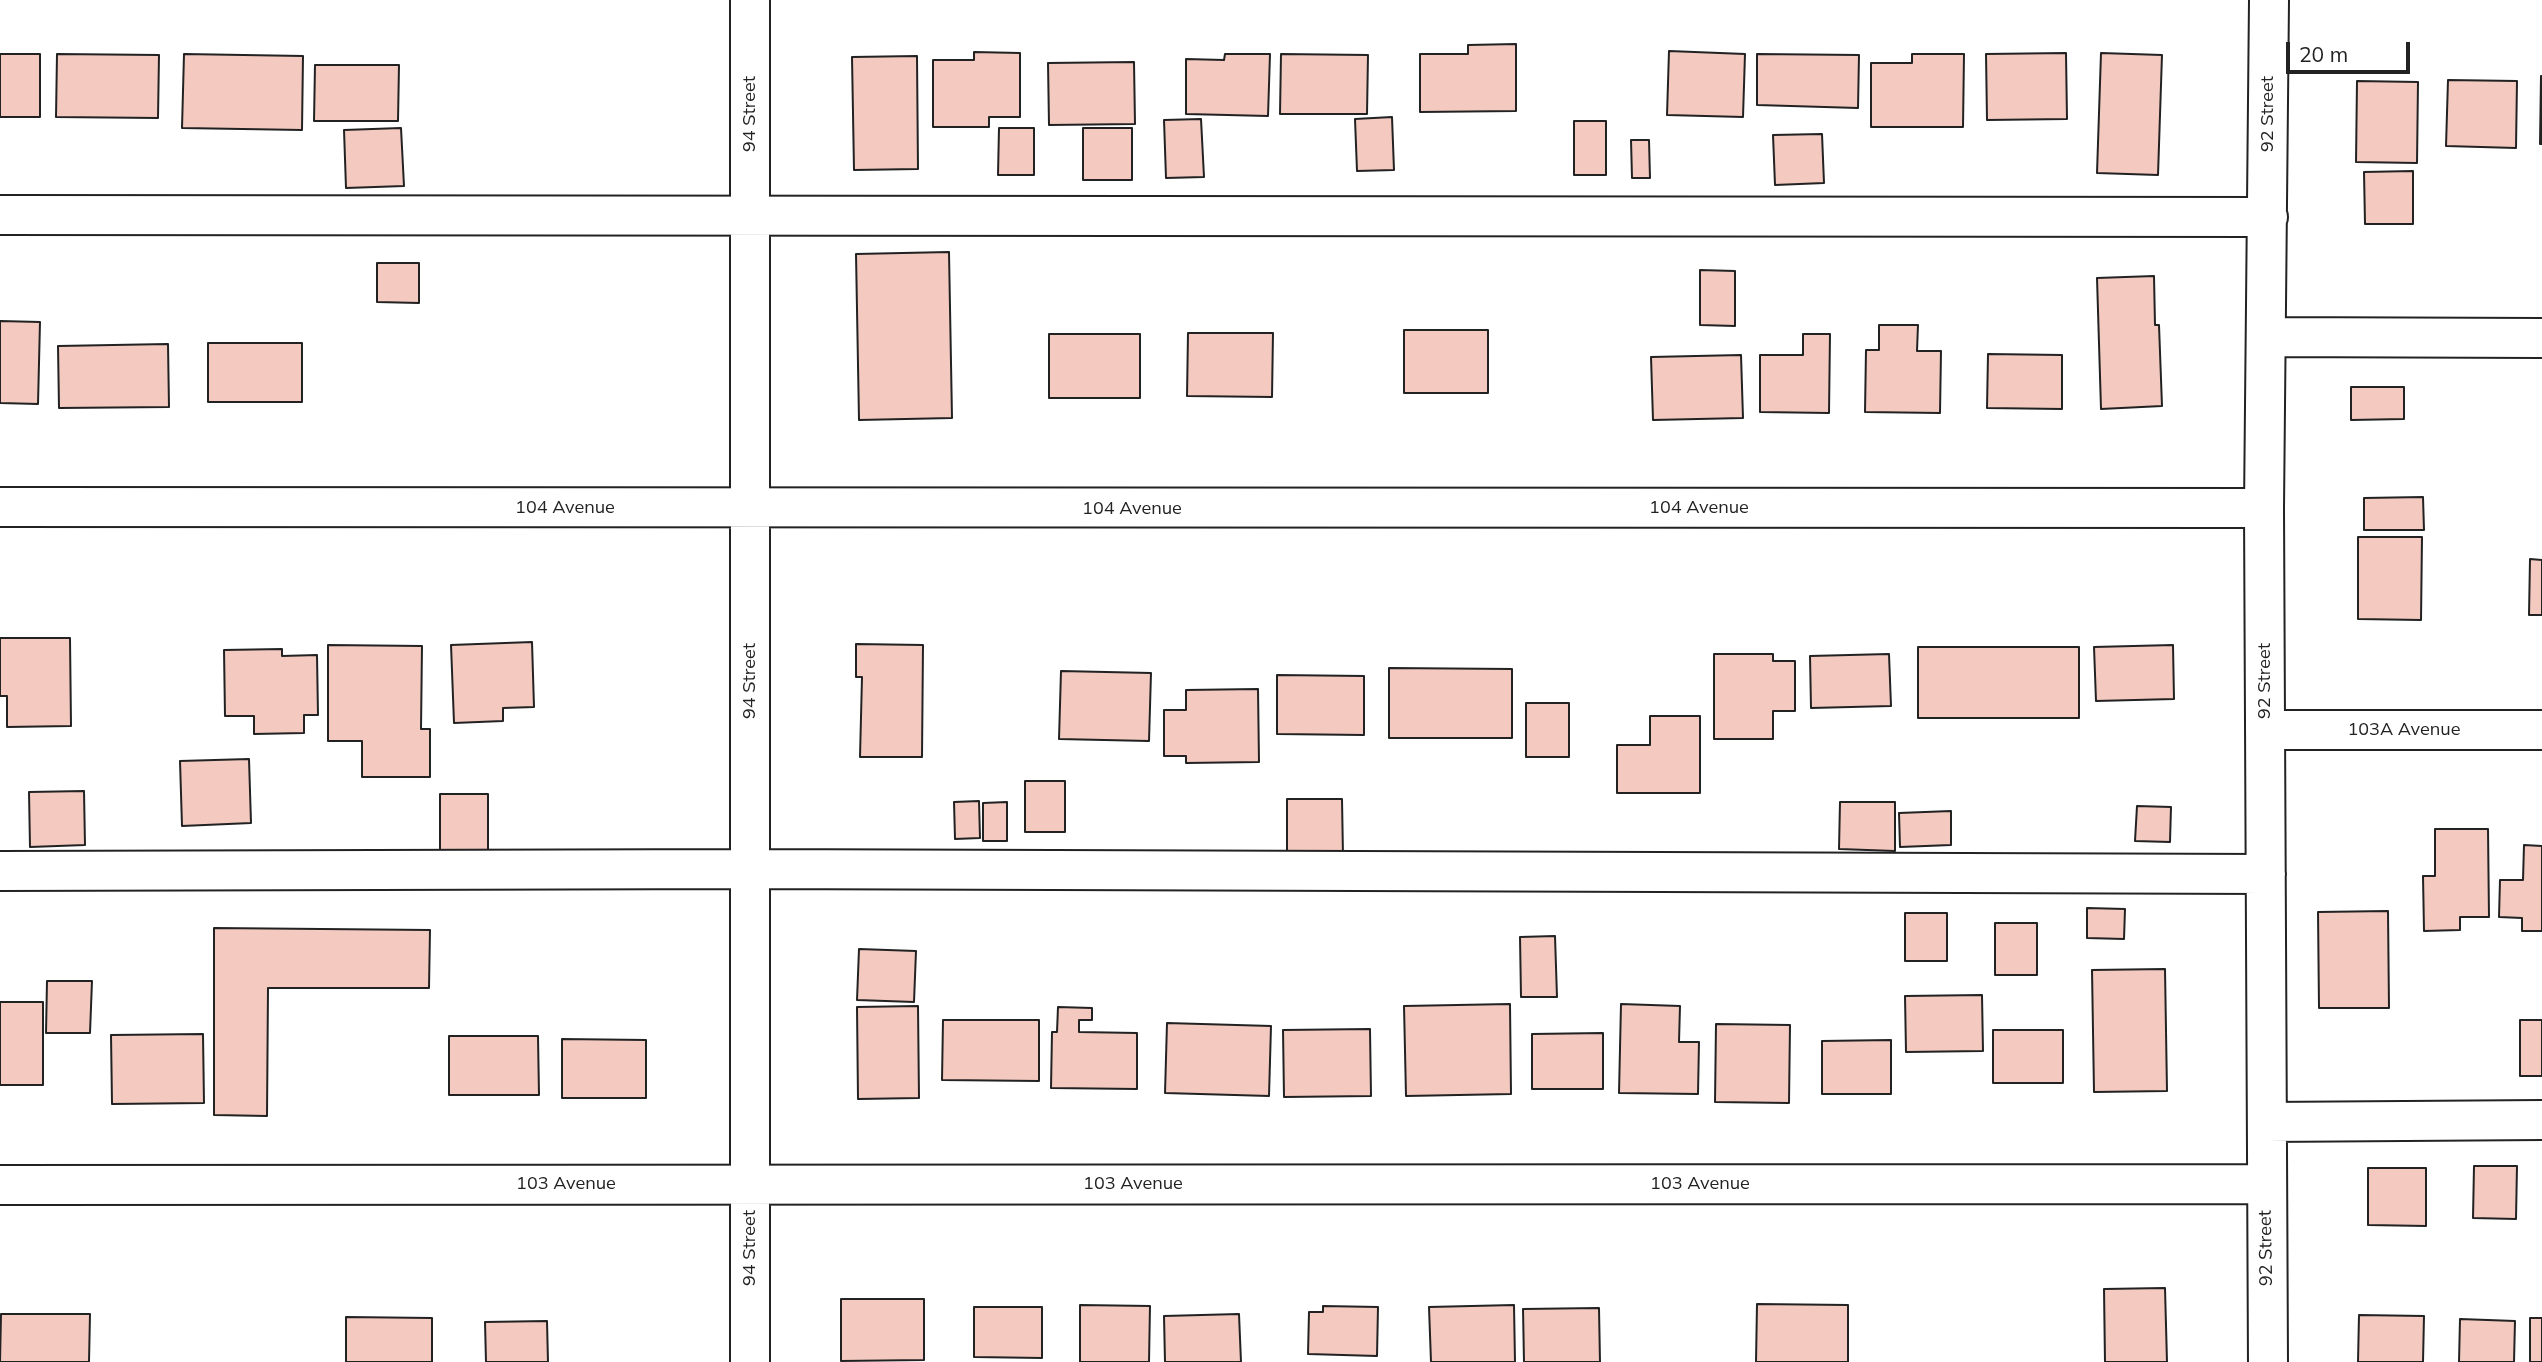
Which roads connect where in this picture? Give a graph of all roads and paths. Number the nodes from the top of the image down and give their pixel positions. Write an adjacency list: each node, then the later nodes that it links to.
1 (750, 0): 3 (street, 94 Street)
2 (2269, 0): 5 (street, 92 Street)
3 (750, 214): 4 (street); 5 (street); 10 (street, 94 Street)
4 (0, 215)
5 (2268, 217): 6 (street, 92 Street)
6 (2267, 337): 7 (street); 9 (street, 92 Street)
7 (2542, 338)
8 (0, 507): 10 (street, 104 Avenue)
9 (2264, 508): 10 (street, 104 Avenue); 11 (street, 92 Street)
10 (751, 509): 13 (street, 94 Street)
11 (2265, 730): 12 (street, 103A Avenue); 15 (street, 92 Street)
12 (2542, 730)
13 (750, 869): 14 (street); 15 (street); 18 (street, 94 Street)
14 (0, 871)
15 (2266, 874): 17 (street, 92 Street)
16 (2542, 1121): 17 (street)
17 (2267, 1122): 19 (street, 92 Street)
18 (750, 1184): 19 (street, 103 Avenue); 20 (street, 103 Avenue); 21 (street, 94 Street)
19 (2266, 1184): 22 (street, 92 Street)
20 (0, 1185)
21 (750, 1362)
22 (2268, 1362)

